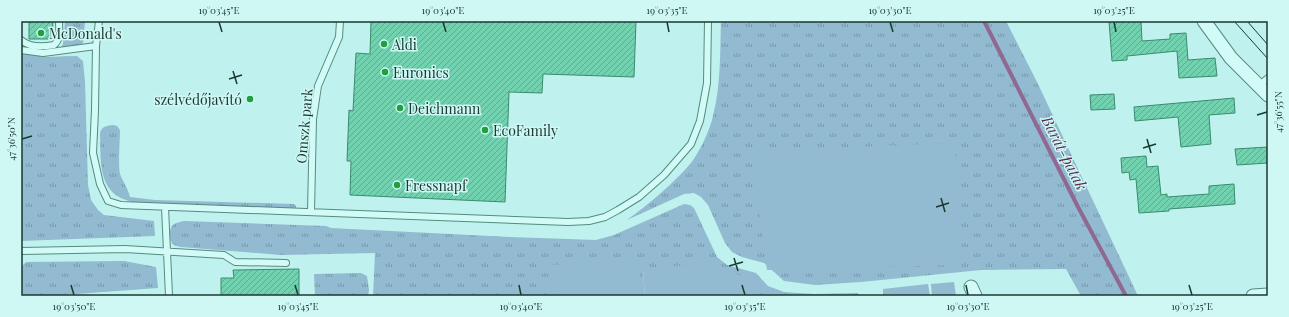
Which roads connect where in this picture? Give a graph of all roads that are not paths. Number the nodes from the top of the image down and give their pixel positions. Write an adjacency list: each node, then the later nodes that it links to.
1 (59, 21): 6 (lane)
2 (99, 21): 7 (lane)
3 (340, 21): 12 (lane, Omszk park)
4 (708, 21): 12 (lane)
5 (1204, 21): 9 (street)
6 (21, 40)
7 (96, 46): 8 (lane); 11 (lane)
8 (21, 50)
9 (1263, 82): 10 (street)
10 (1268, 95)
11 (165, 207): 12 (lane); 14 (lane)
12 (311, 212)
13 (21, 251): 14 (lane)
14 (166, 251): 15 (lane); 17 (lane)
15 (286, 263)
16 (1268, 295): 18 (street)
17 (169, 296)
18 (1253, 296)

